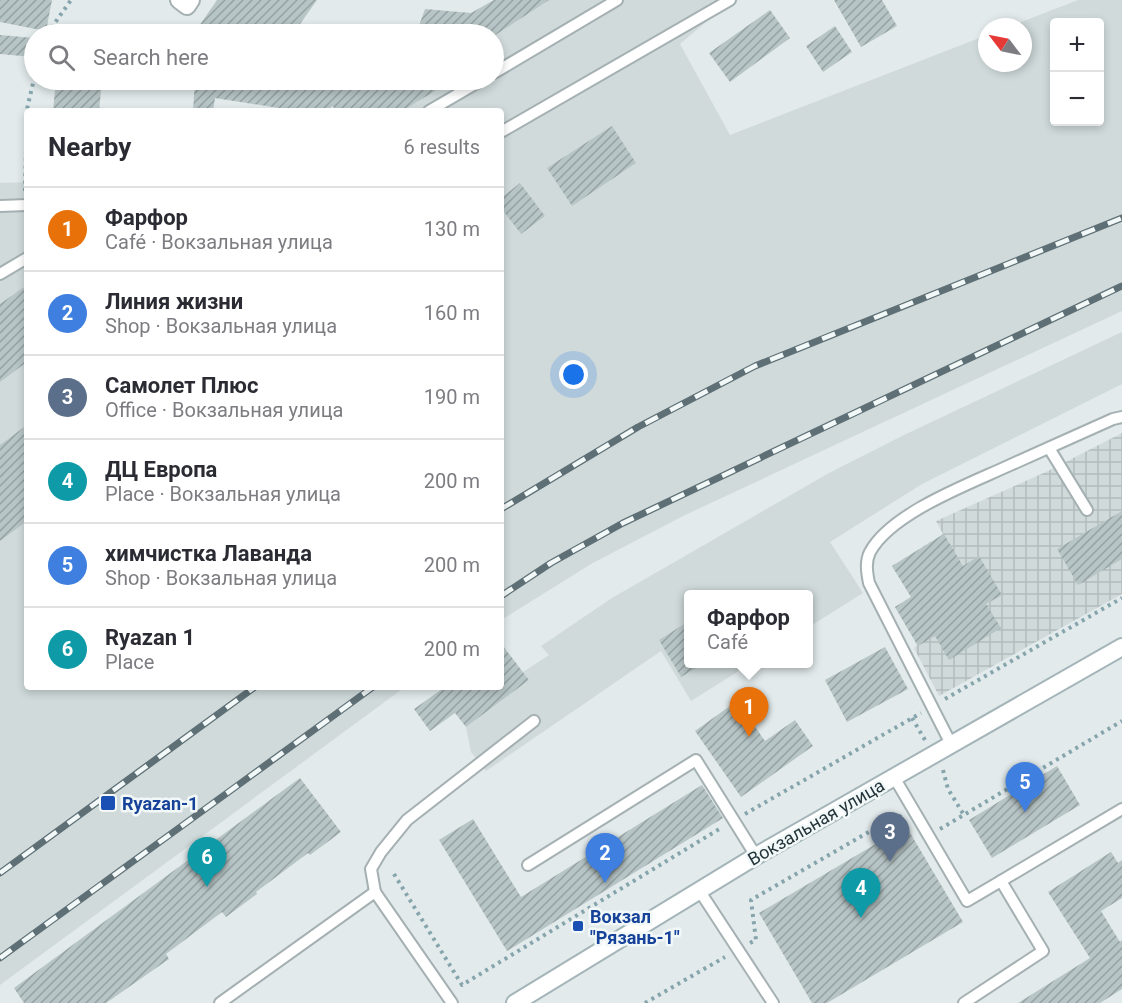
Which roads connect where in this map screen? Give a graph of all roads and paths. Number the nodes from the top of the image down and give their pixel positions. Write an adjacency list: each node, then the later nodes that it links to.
1 (71, 0): 6 (path)
2 (179, 0): 3 (main road)
3 (192, 0)
4 (617, 0): 7 (lane)
5 (730, 0): 12 (lane)
6 (53, 24)
7 (504, 67)
8 (31, 90): 10 (path)
9 (465, 90): 11 (lane)
10 (27, 108)
11 (434, 108)
12 (504, 130)
13 (24, 203): 14 (lane)
14 (0, 206)
15 (24, 260): 16 (lane)
16 (0, 274)
17 (1122, 417): 18 (lane)
18 (1049, 448): 19 (lane); 23 (lane)
19 (1088, 510)
20 (1122, 647): 23 (main road, Вокзальная улица)
21 (534, 721): 31 (lane)
22 (1122, 721): 26 (path)
23 (951, 744): 24 (main road, Вокзальная улица)
24 (894, 777): 26 (lane); 27 (main road, Вокзальная улица)
25 (1122, 809): 29 (lane)
26 (929, 836): 29 (lane); 32 (path)
27 (756, 856): 28 (lane); 30 (main road, Вокзальная улица)
28 (528, 865)
29 (1001, 881): 38 (lane)
30 (699, 891): 32 (lane); 35 (main road, Вокзальная улица)
31 (375, 892): 33 (lane); 34 (lane)
32 (738, 950): 36 (path); 37 (lane)
33 (220, 1003)
34 (452, 1003)
35 (515, 1003)
36 (645, 1003)
37 (773, 1003)
38 (964, 1003)

